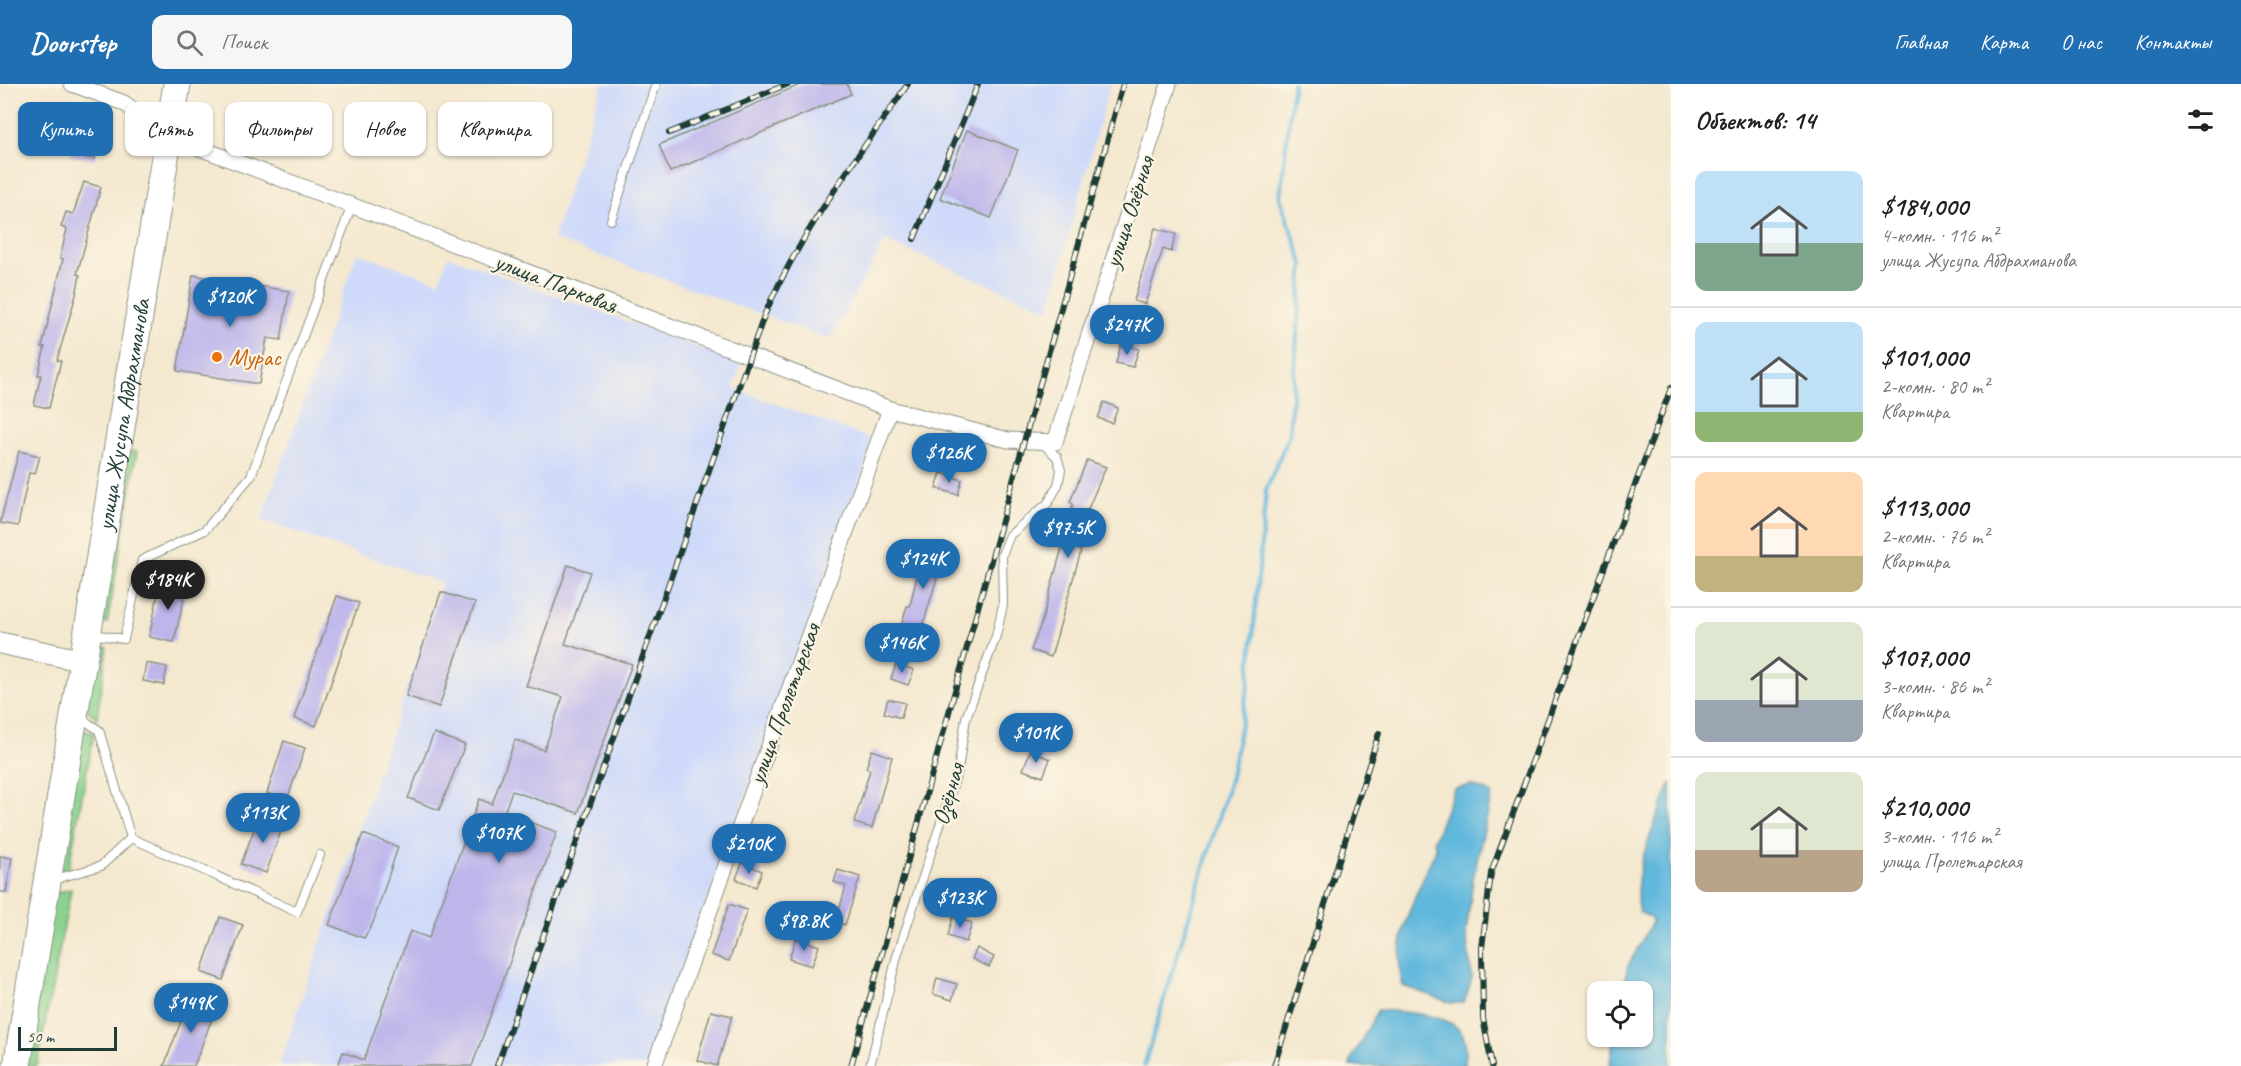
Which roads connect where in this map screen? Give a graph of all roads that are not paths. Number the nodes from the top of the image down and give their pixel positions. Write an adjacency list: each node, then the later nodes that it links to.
1 (72, 84): 6 (street, улица Парковая)
2 (177, 84): 5 (highway, улица Жусупа Абдрахманова)
3 (657, 84): 10 (lane)
4 (1169, 84): 12 (street, улица Озёрная)
5 (174, 102)
6 (125, 104)
7 (213, 153): 9 (street, улица Парковая)
8 (165, 156): 13 (highway, улица Жусупа Абдрахманова)
9 (352, 205): 11 (street, улица Парковая); 13 (lane)
10 (611, 220)
11 (890, 409): 12 (street, улица Парковая); 21 (street, улица Пролетарская)
12 (1047, 442): 22 (lane, Озёрная)
13 (88, 633): 15 (highway, улица Жусупа Абдрахманова)
14 (0, 643): 15 (street)
15 (84, 662): 16 (highway, улица Жусупа Абдрахманова)
16 (76, 714): 17 (lane); 19 (highway, улица Жусупа Абдрахманова)
17 (131, 838): 18 (lane); 19 (lane)
18 (320, 855)
19 (48, 882): 20 (highway, улица Жусупа Абдрахманова)
20 (17, 1066)
21 (654, 1066)
22 (870, 1066)

